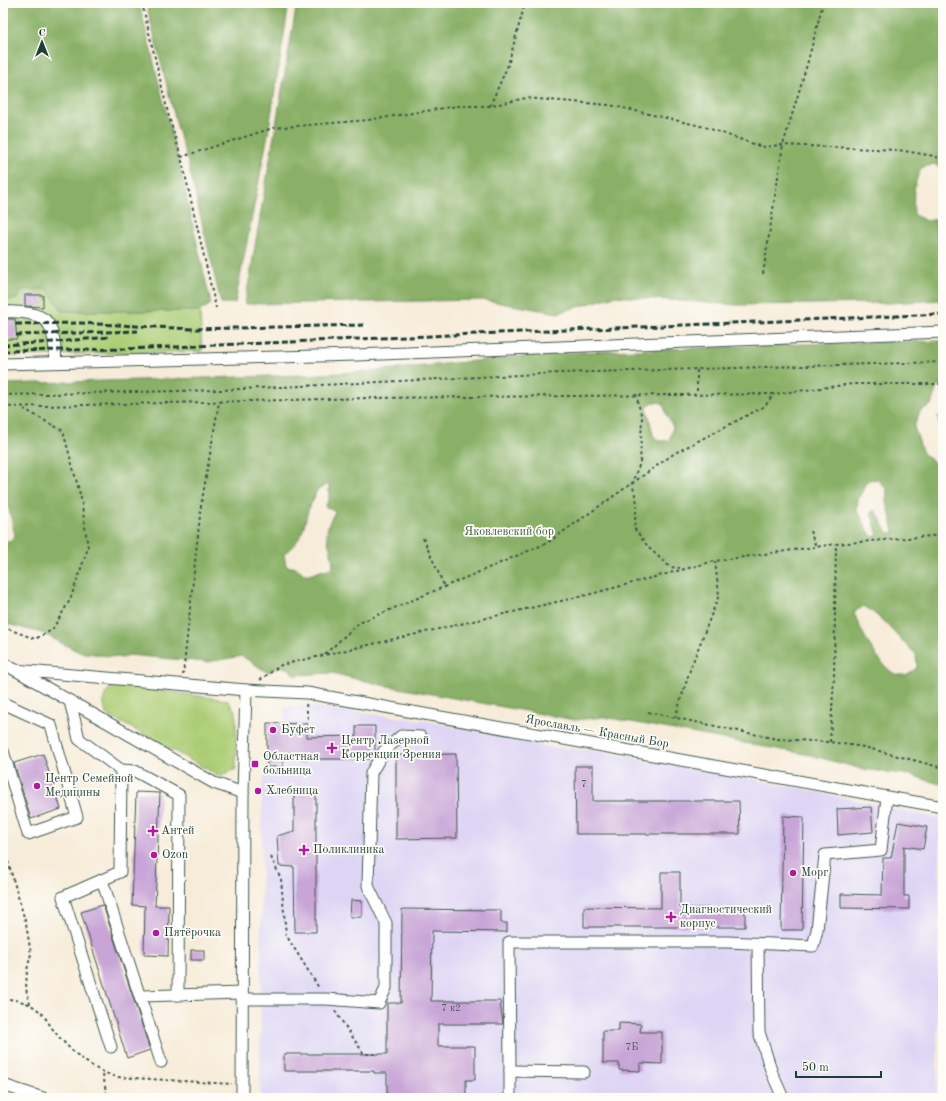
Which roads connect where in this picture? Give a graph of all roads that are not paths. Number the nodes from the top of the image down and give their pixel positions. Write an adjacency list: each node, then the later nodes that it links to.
1 (3, 312): 3 (street)
2 (943, 332): 3 (street)
3 (56, 362): 4 (street)
4 (3, 364)
5 (3, 663): 6 (street)
6 (15, 670): 7 (street, Ярославль — Красный Бор); 8 (street)
7 (246, 690): 13 (street); 14 (street, Ярославль — Красный Бор)
8 (70, 701): 12 (street); 13 (street)
9 (3, 704): 11 (street)
10 (422, 737): 20 (street)
11 (3, 750)
12 (121, 770): 16 (street); 18 (street)
13 (243, 793): 20 (street)
14 (887, 797): 15 (street, Ярославль — Красный Бор); 17 (street)
15 (943, 807)
16 (102, 880): 19 (street); 21 (street)
17 (758, 944): 23 (street); 29 (street)
18 (178, 995): 19 (street); 20 (street)
19 (141, 996): 22 (street)
20 (242, 996): 27 (street)
21 (111, 1048)
22 (162, 1062)
23 (510, 1071): 24 (street); 28 (street)
24 (584, 1072)
25 (3, 1085): 26 (street)
26 (43, 1098)
27 (242, 1098)
28 (510, 1098)
29 (783, 1098)

